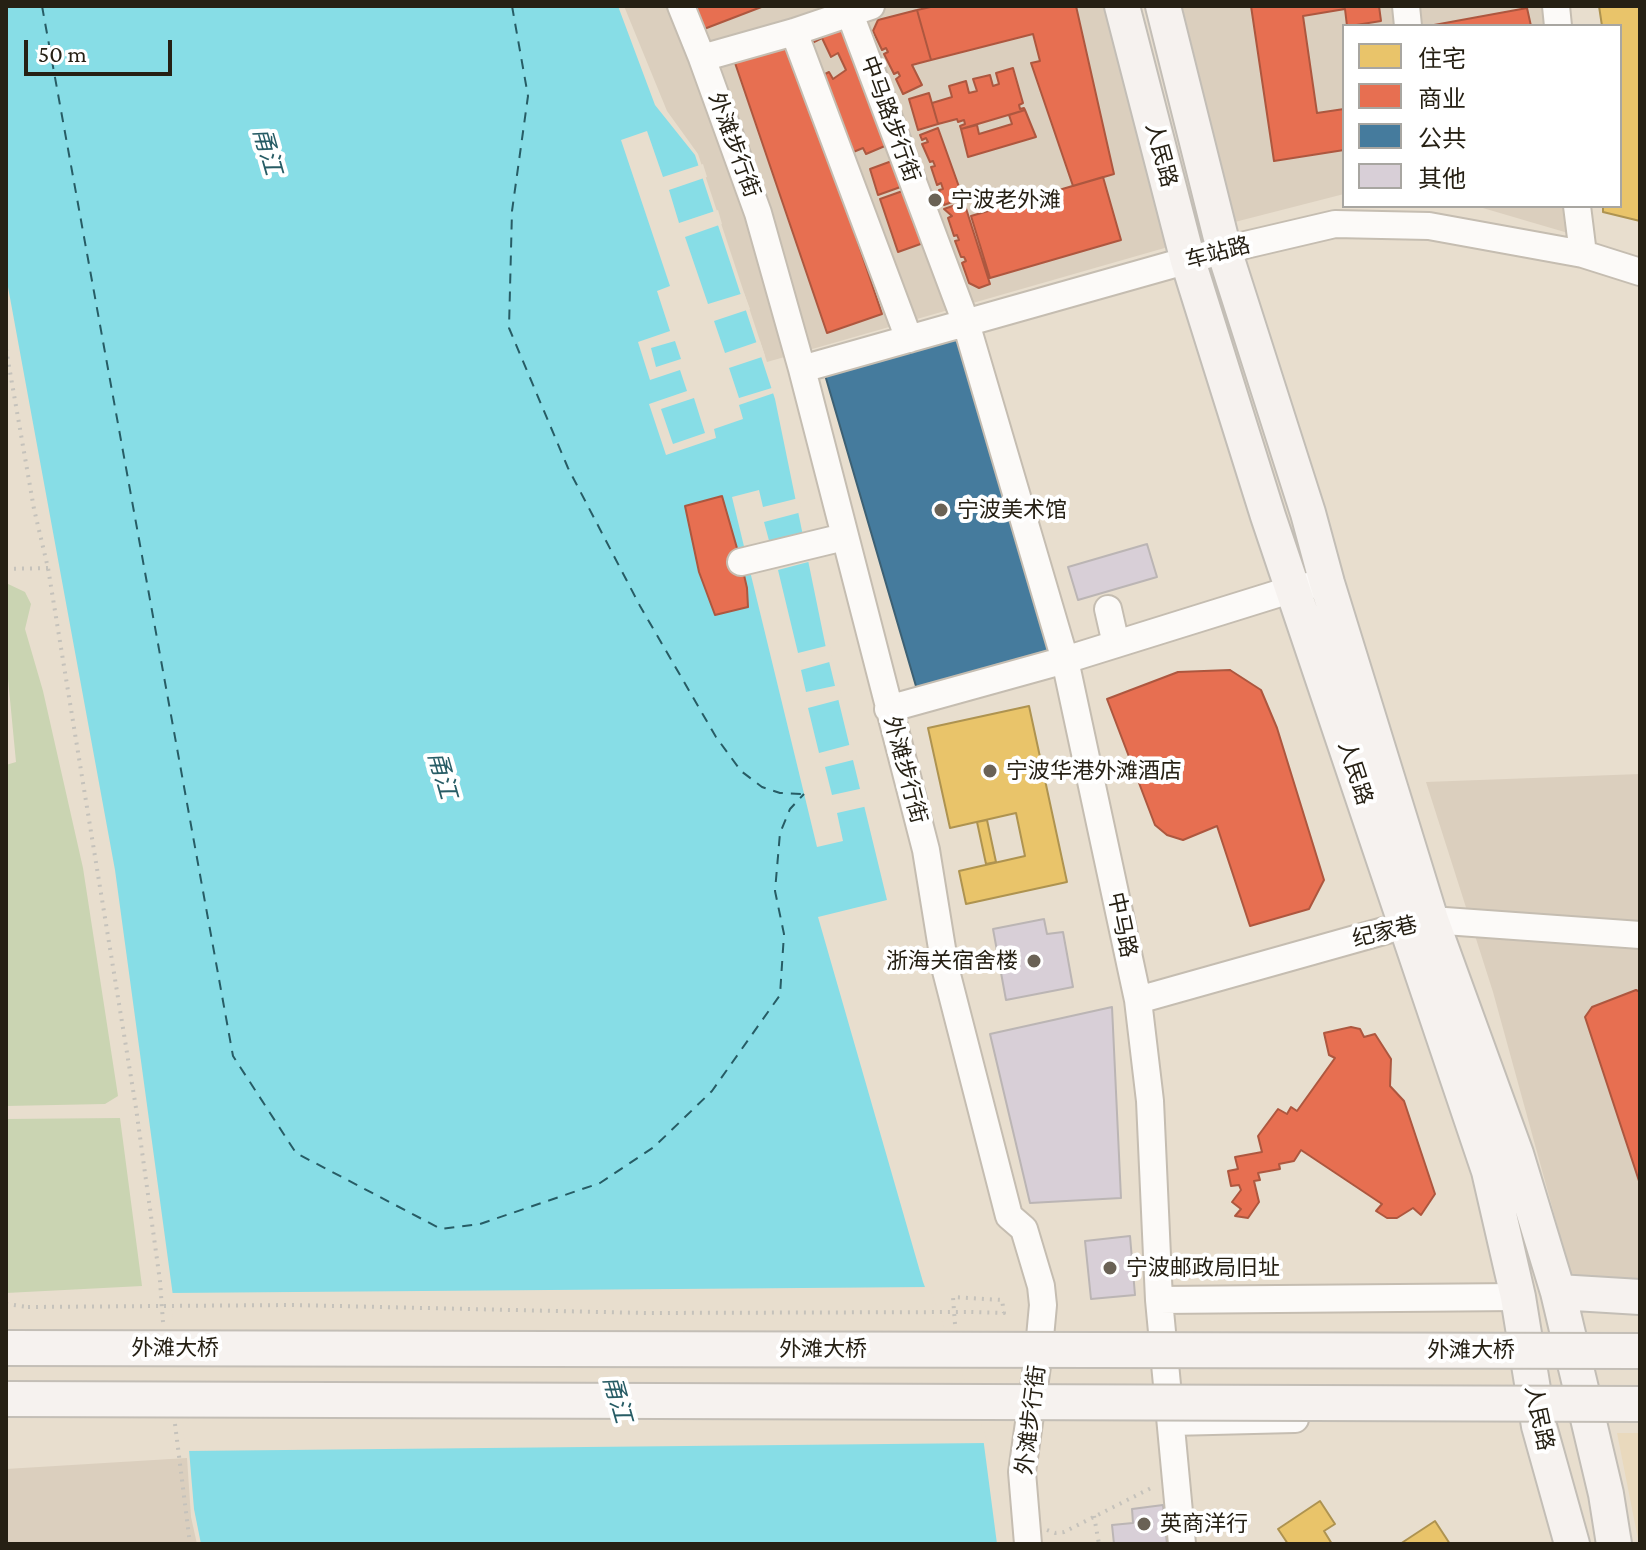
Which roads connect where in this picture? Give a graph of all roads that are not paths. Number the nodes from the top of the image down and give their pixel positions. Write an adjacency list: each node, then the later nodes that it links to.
1 (681, 6): 6 (street, 外滩步行街)
2 (1122, 6): 11 (main road, 人民路)
3 (1163, 6): 9 (main road, 人民路)
4 (856, 8): 5 (street); 13 (street, 中马路步行街)
5 (794, 32): 6 (street); 14 (street)
6 (702, 58): 15 (street, 外滩步行街)
7 (1577, 208): 10 (street)
8 (1428, 216): 9 (street, 车站路); 10 (street, 车站路)
9 (1224, 250): 11 (street, 车站路); 18 (main road, 人民路)
10 (1583, 254): 12 (street, 车站路)
11 (1188, 261): 13 (street, 车站路); 19 (main road, 人民路)
12 (1640, 272)
13 (966, 323): 14 (street, 车站路); 22 (street, 中马路)
14 (909, 339): 15 (street, 车站路)
15 (802, 369): 16 (street, 外滩步行街)
16 (844, 537): 17 (street); 23 (street, 外滩步行街)
17 (741, 562)
18 (1327, 583): 19 (street); 24 (main road, 人民路)
19 (1293, 589): 21 (street); 24 (main road, 人民路)
20 (1108, 609): 21 (street)
21 (1116, 644): 22 (street)
22 (1065, 660): 23 (street); 26 (street, 中马路)
23 (888, 709): 39 (street, 外滩步行街)
24 (1418, 923): 25 (street, 纪家巷); 26 (street, 纪家巷); 27 (main road, 人民路); 28 (main road, 人民路)
25 (1640, 935)
26 (1138, 1000): 30 (street, 中马路)
27 (1558, 1292): 29 (main road); 37 (main road, 人民路)
28 (1518, 1297): 30 (street); 35 (main road, 人民路)
29 (1640, 1297)
30 (1159, 1300): 38 (street, 中马路)
31 (6, 1348): 32 (main road, 外滩大桥, bridge)
32 (1640, 1351)
33 (6, 1399): 34 (main road, bridge)
34 (1640, 1404)
35 (1536, 1412): 38 (street); 41 (main road, 人民路)
36 (1640, 1418): 37 (main road)
37 (1588, 1419): 42 (main road, 人民路)
38 (1171, 1422): 40 (street, 中马路)
39 (1027, 1533)
40 (1182, 1544)
41 (1572, 1544)
42 (1614, 1544)

